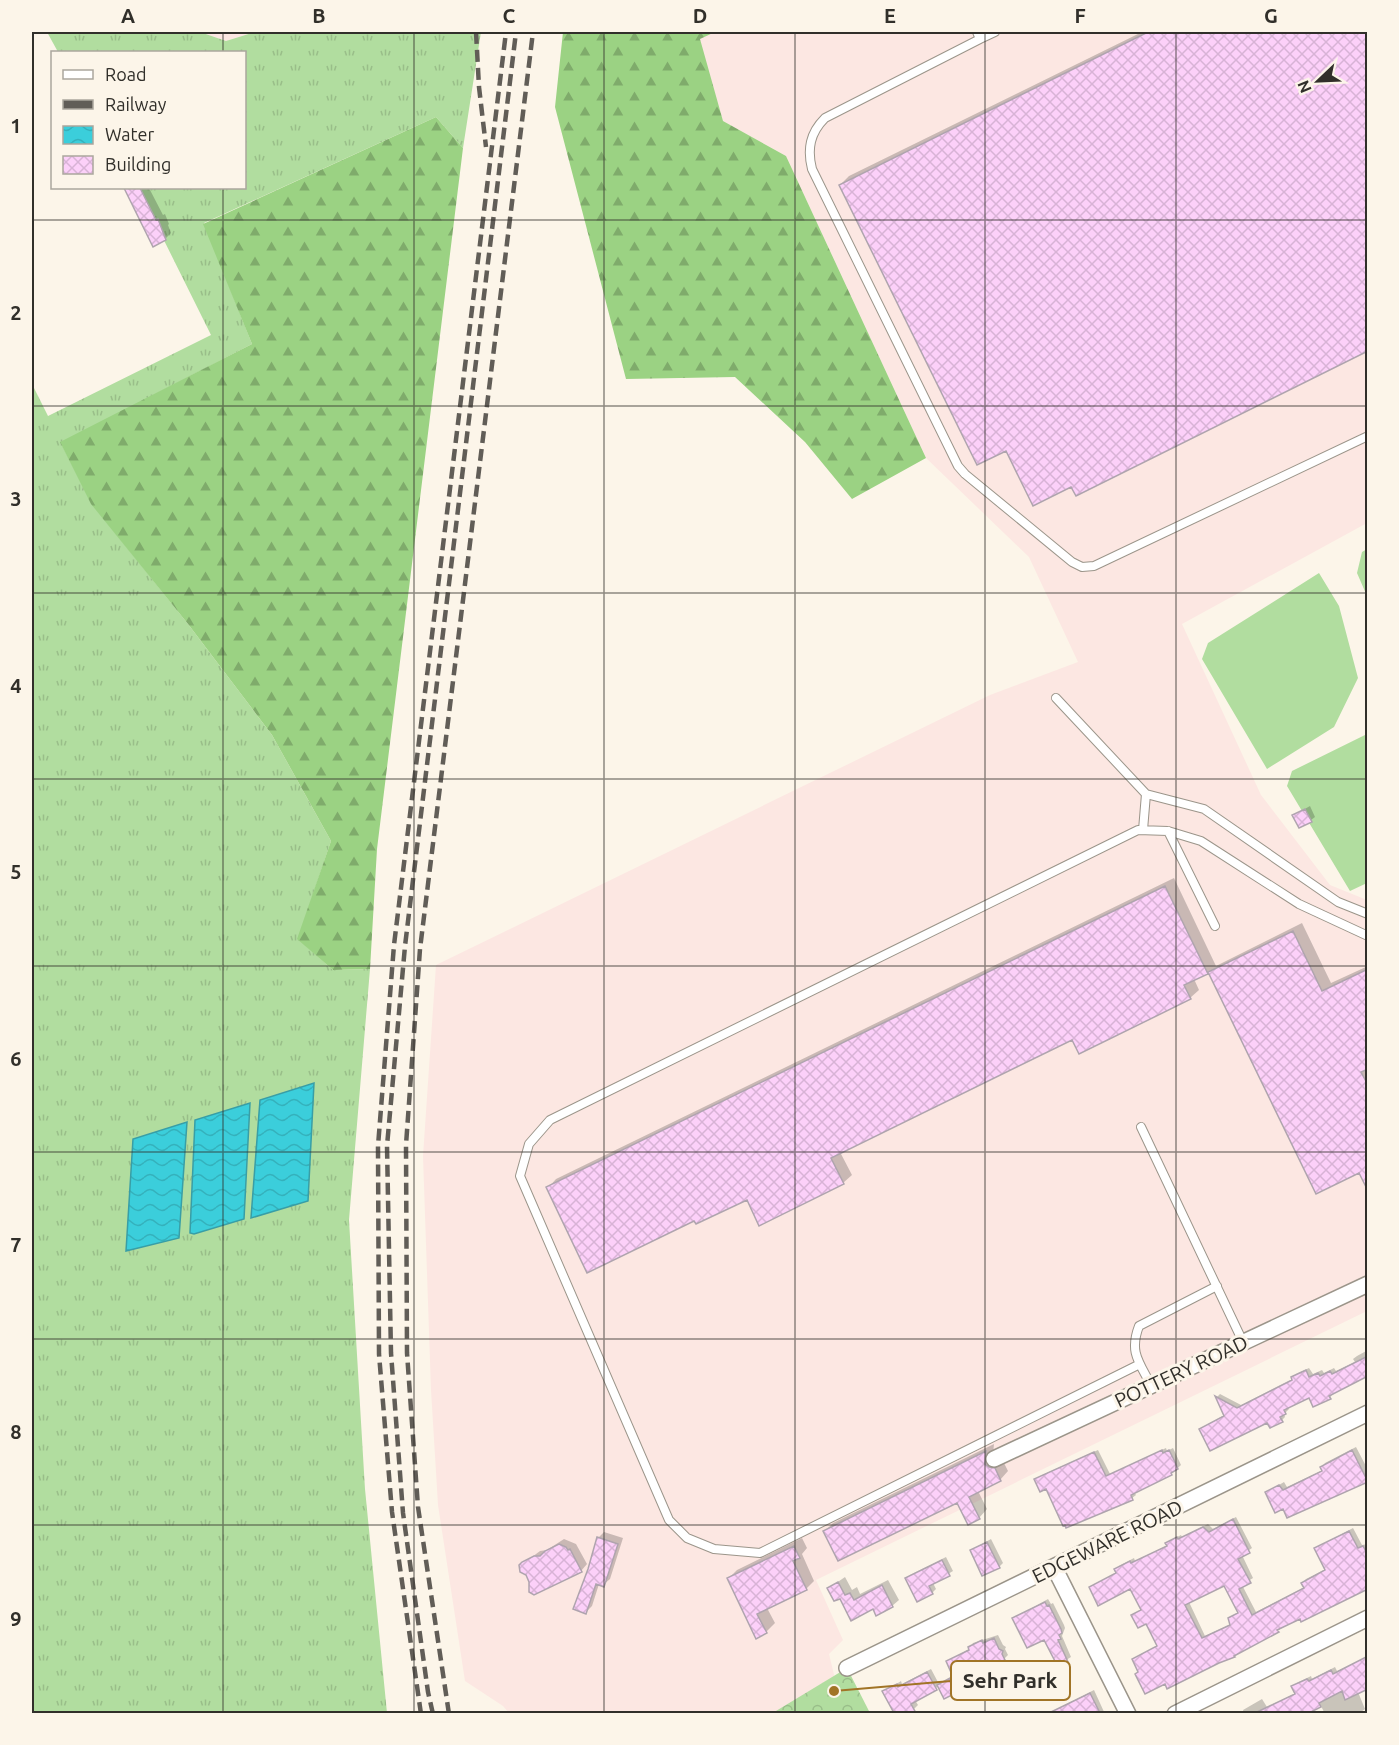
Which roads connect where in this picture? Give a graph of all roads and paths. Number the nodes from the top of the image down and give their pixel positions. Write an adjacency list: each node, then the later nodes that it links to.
1 (995, 32): 2 (lane)
2 (979, 35): 3 (lane)
3 (1368, 436)
4 (1056, 698): 5 (lane)
5 (1146, 794): 6 (lane); 8 (lane)
6 (1143, 830): 7 (lane); 15 (lane)
7 (1168, 831): 9 (lane); 10 (lane)
8 (1368, 914)
9 (1215, 926)
10 (1368, 936)
11 (1141, 1127): 13 (lane)
12 (1368, 1284): 14 (street, POTTERY ROAD)
13 (1217, 1286): 14 (lane); 15 (lane)
14 (1243, 1342): 16 (street, POTTERY ROAD)
15 (1140, 1364): 16 (lane)
16 (1151, 1385): 18 (street, POTTERY ROAD)
17 (1368, 1413): 19 (street, EDGEWARE ROAD)
18 (994, 1459)
19 (1054, 1568): 21 (street, EDGEWARE ROAD); 22 (street)
20 (1368, 1618): 23 (street)
21 (847, 1668)
22 (1128, 1713)
23 (1174, 1713)

